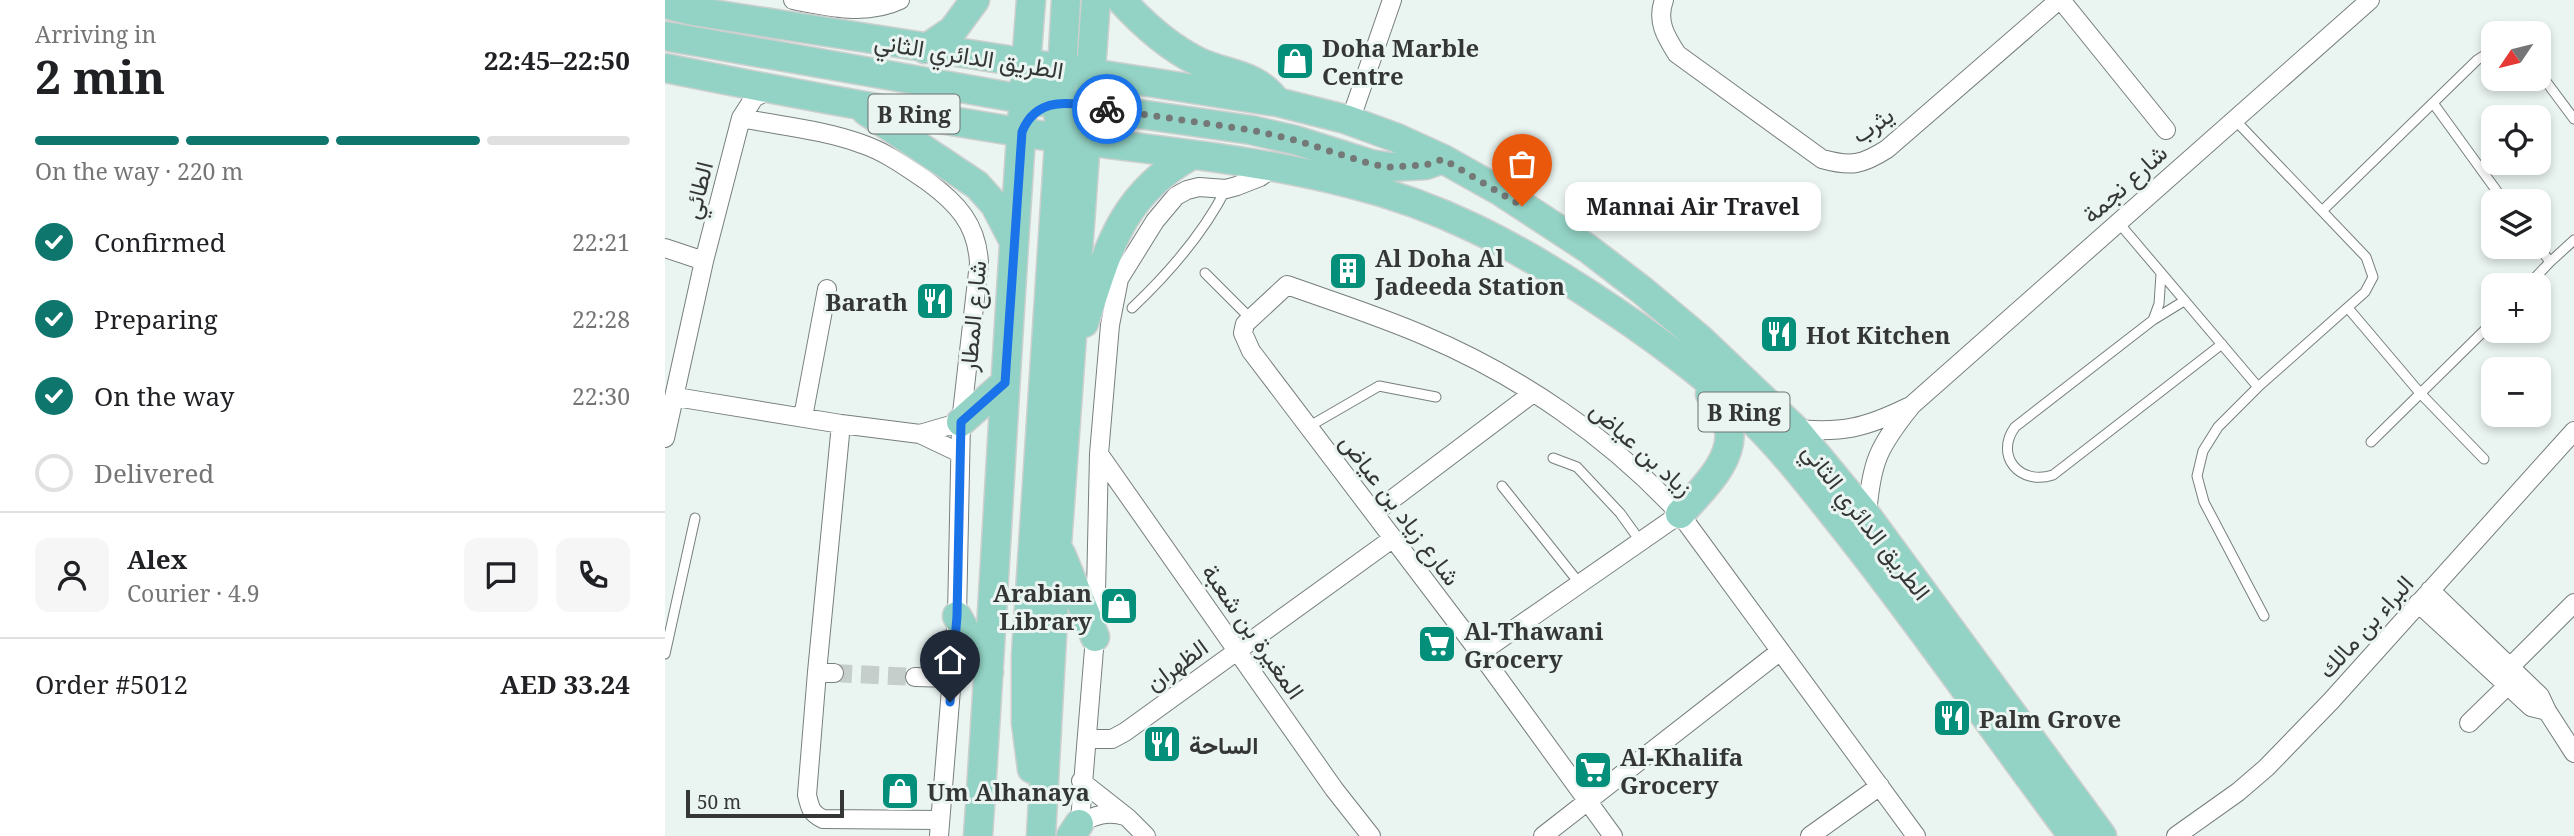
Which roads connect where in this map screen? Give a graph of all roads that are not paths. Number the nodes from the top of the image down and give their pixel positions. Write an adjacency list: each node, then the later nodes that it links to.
1 (793, 0): 2 (street)
2 (900, 0)
3 (975, 0): 15 (main road)
4 (1031, 0): 17 (main road, شارع المطار)
5 (1066, 0): 19 (main road)
6 (1096, 0): 20 (main road)
7 (1121, 0): 25 (main road)
8 (1392, 0): 31 (street)
9 (1664, 0): 10 (street, يثرب)
10 (2060, 0): 32 (street, يثرب)
11 (2370, 0): 29 (street, شارع نجمة)
12 (665, 4): 13 (main road, الطريق الدائري الثاني / B Ring)
13 (687, 6): 15 (main road, الطريق الدائري الثاني / B Ring)
14 (665, 36): 23 (main road)
15 (925, 49): 17 (main road, الطريق الدائري الثاني / B Ring)
16 (2481, 57): 27 (lane)
17 (1026, 65): 19 (main road, الطريق الدائري الثاني / B Ring); 23 (main road, شارع المطار); 24 (main road)
18 (665, 68): 22 (main road, الطريق الدائري الثاني / B Ring)
19 (1062, 70): 20 (main road, الطريق الدائري الثاني / B Ring); 24 (main road)
20 (1091, 75): 24 (main road); 25 (main road, الطريق الدائري الثاني / B Ring)
21 (2551, 88): 30 (lane)
22 (770, 89): 26 (main road, الطريق الدائري الثاني / B Ring); 28 (street, الطائي)
23 (1024, 100): 24 (main road); 33 (main road, شارع المطار)
24 (1064, 102): 33 (main road); 34 (main road); 36 (main road)
25 (1277, 102): 31 (main road, الطريق الدائري الثاني / B Ring)
26 (855, 103): 33 (main road, الطريق الدائري الثاني / B Ring); 42 (main road)
27 (2433, 103): 39 (lane); 40 (lane)
28 (741, 118): 46 (street, الطائي); 69 (street, شارع المطار)
29 (2234, 118): 40 (lane); 41 (street, شارع نجمة)
30 (2574, 119)
31 (1350, 121): 36 (main road, الطريق الدائري الثاني / B Ring)
32 (2167, 130)
33 (1022, 132): 34 (main road, الطريق الدائري الثاني / B Ring); 42 (main road, شارع المطار)
34 (1073, 139): 35 (main road, الطريق الدائري الثاني / B Ring); 60 (main road); 115 (main road)
35 (1192, 155): 37 (main road, الطريق الدائري الثاني / B Ring); 60 (main road)
36 (1443, 159): 72 (main road, الطريق الدائري الثاني / B Ring)
37 (1274, 167): 38 (street); 59 (main road, الطريق الدائري الثاني / B Ring)
38 (1226, 189): 53 (lane); 78 (street)
39 (2495, 189)
40 (2323, 210): 54 (lane)
41 (2117, 222): 50 (lane); 67 (street, شارع نجمة)
42 (1013, 240): 61 (main road, شارع المطار)
43 (2574, 240): 47 (lane)
44 (665, 248): 46 (street)
45 (2548, 259): 47 (lane)
46 (705, 261): 65 (street, الطائي)
47 (2550, 262): 49 (lane)
48 (1205, 273): 55 (lane)
49 (2539, 273)
50 (2161, 274): 52 (lane); 56 (lane)
51 (827, 289): 68 (street)
52 (2184, 301): 56 (lane); 58 (lane)
53 (1132, 308)
54 (2348, 308): 62 (lane); 64 (lane)
55 (1250, 318): 63 (street, زياد بن عياض); 71 (street, شارع زياد بن عياض)
56 (2154, 320): 58 (lane)
57 (2481, 334): 64 (lane)
58 (2221, 344): 62 (lane)
59 (1682, 359): 83 (main road); 112 (main road, الطريق الدائري الثاني / B Ring)
60 (1071, 365): 88 (main road)
61 (1005, 383): 69 (main road); 100 (main road, شارع المطار)
62 (2258, 387): 93 (lane)
63 (1533, 393): 82 (street); 83 (street, زياد بن عياض)
64 (2420, 393): 76 (lane); 80 (lane)
65 (676, 397): 68 (street); 75 (street, الطائي)
66 (1436, 397): 71 (lane)
67 (1912, 405): 72 (street, شارع نجمة); 84 (street, شارع نجمة)
68 (803, 417): 70 (street)
69 (961, 422): 74 (street); 77 (street, شارع المطار)
70 (841, 424): 74 (street); 113 (street)
71 (1308, 427): 82 (street, شارع زياد بن عياض)
72 (1795, 429): 84 (main road, الطريق الدائري الثاني / B Ring)
73 (2574, 431): 90 (street, البراء بن مالك)
74 (920, 433): 77 (street)
75 (665, 438)
76 (2371, 442)
77 (960, 453): 92 (street, شارع المطار)
78 (1099, 454): 94 (street); 95 (street, المغيرة بن شعبة)
79 (1553, 458): 87 (lane)
80 (2484, 459)
81 (1502, 486): 89 (lane)
82 (1374, 513): 86 (street, شارع زياد بن عياض)
83 (1680, 514): 87 (street); 96 (street, زياد بن عياض)
84 (1867, 516): 124 (main road, الطريق الدائري الثاني / B Ring)
85 (695, 518): 98 (lane)
86 (1392, 539): 95 (street, الظهران); 97 (street, شارع زياد بن عياض)
87 (1641, 542): 89 (street)
88 (1057, 545): 94 (main road); 115 (main road)
89 (1580, 584): 97 (street)
90 (2424, 597): 99 (street); 103 (street); 125 (street, البراء بن مالك)
91 (2574, 603): 99 (street)
92 (957, 616): 100 (main road); 102 (street, شارع المطار)
93 (2264, 616)
94 (1095, 636): 106 (street)
95 (1237, 649): 106 (street, الظهران); 118 (street, المغيرة بن شعبة)
96 (1779, 652): 109 (street, زياد بن عياض); 110 (street)
97 (1480, 653): 110 (street, شارع زياد بن عياض)
98 (665, 654)
99 (2510, 667): 104 (street)
100 (989, 672): 116 (main road, شارع المطار)
101 (915, 677): 102 (street)
102 (951, 678): 113 (street, شارع المطار)
103 (2507, 686): 104 (street); 105 (street)
104 (2547, 711): 107 (street)
105 (2469, 723)
106 (1087, 739): 108 (street)
107 (2574, 753)
108 (1081, 780): 111 (street); 114 (street)
109 (1880, 786): 121 (street); 122 (street, زياد بن عياض)
110 (1588, 801): 119 (street); 120 (street, شارع زياد بن عياض)
111 (1128, 818): 114 (street); 117 (street)
112 (2052, 824): 123 (main road, الطريق الدائري الثاني / B Ring)
113 (940, 828)
114 (1076, 832)
115 (1041, 833)
116 (978, 836)
117 (1146, 836)
118 (1371, 836)
119 (1543, 836)
120 (1613, 836)
121 (1811, 836)
122 (1916, 836)
123 (2073, 836)
124 (2102, 836)
125 (2176, 836)

